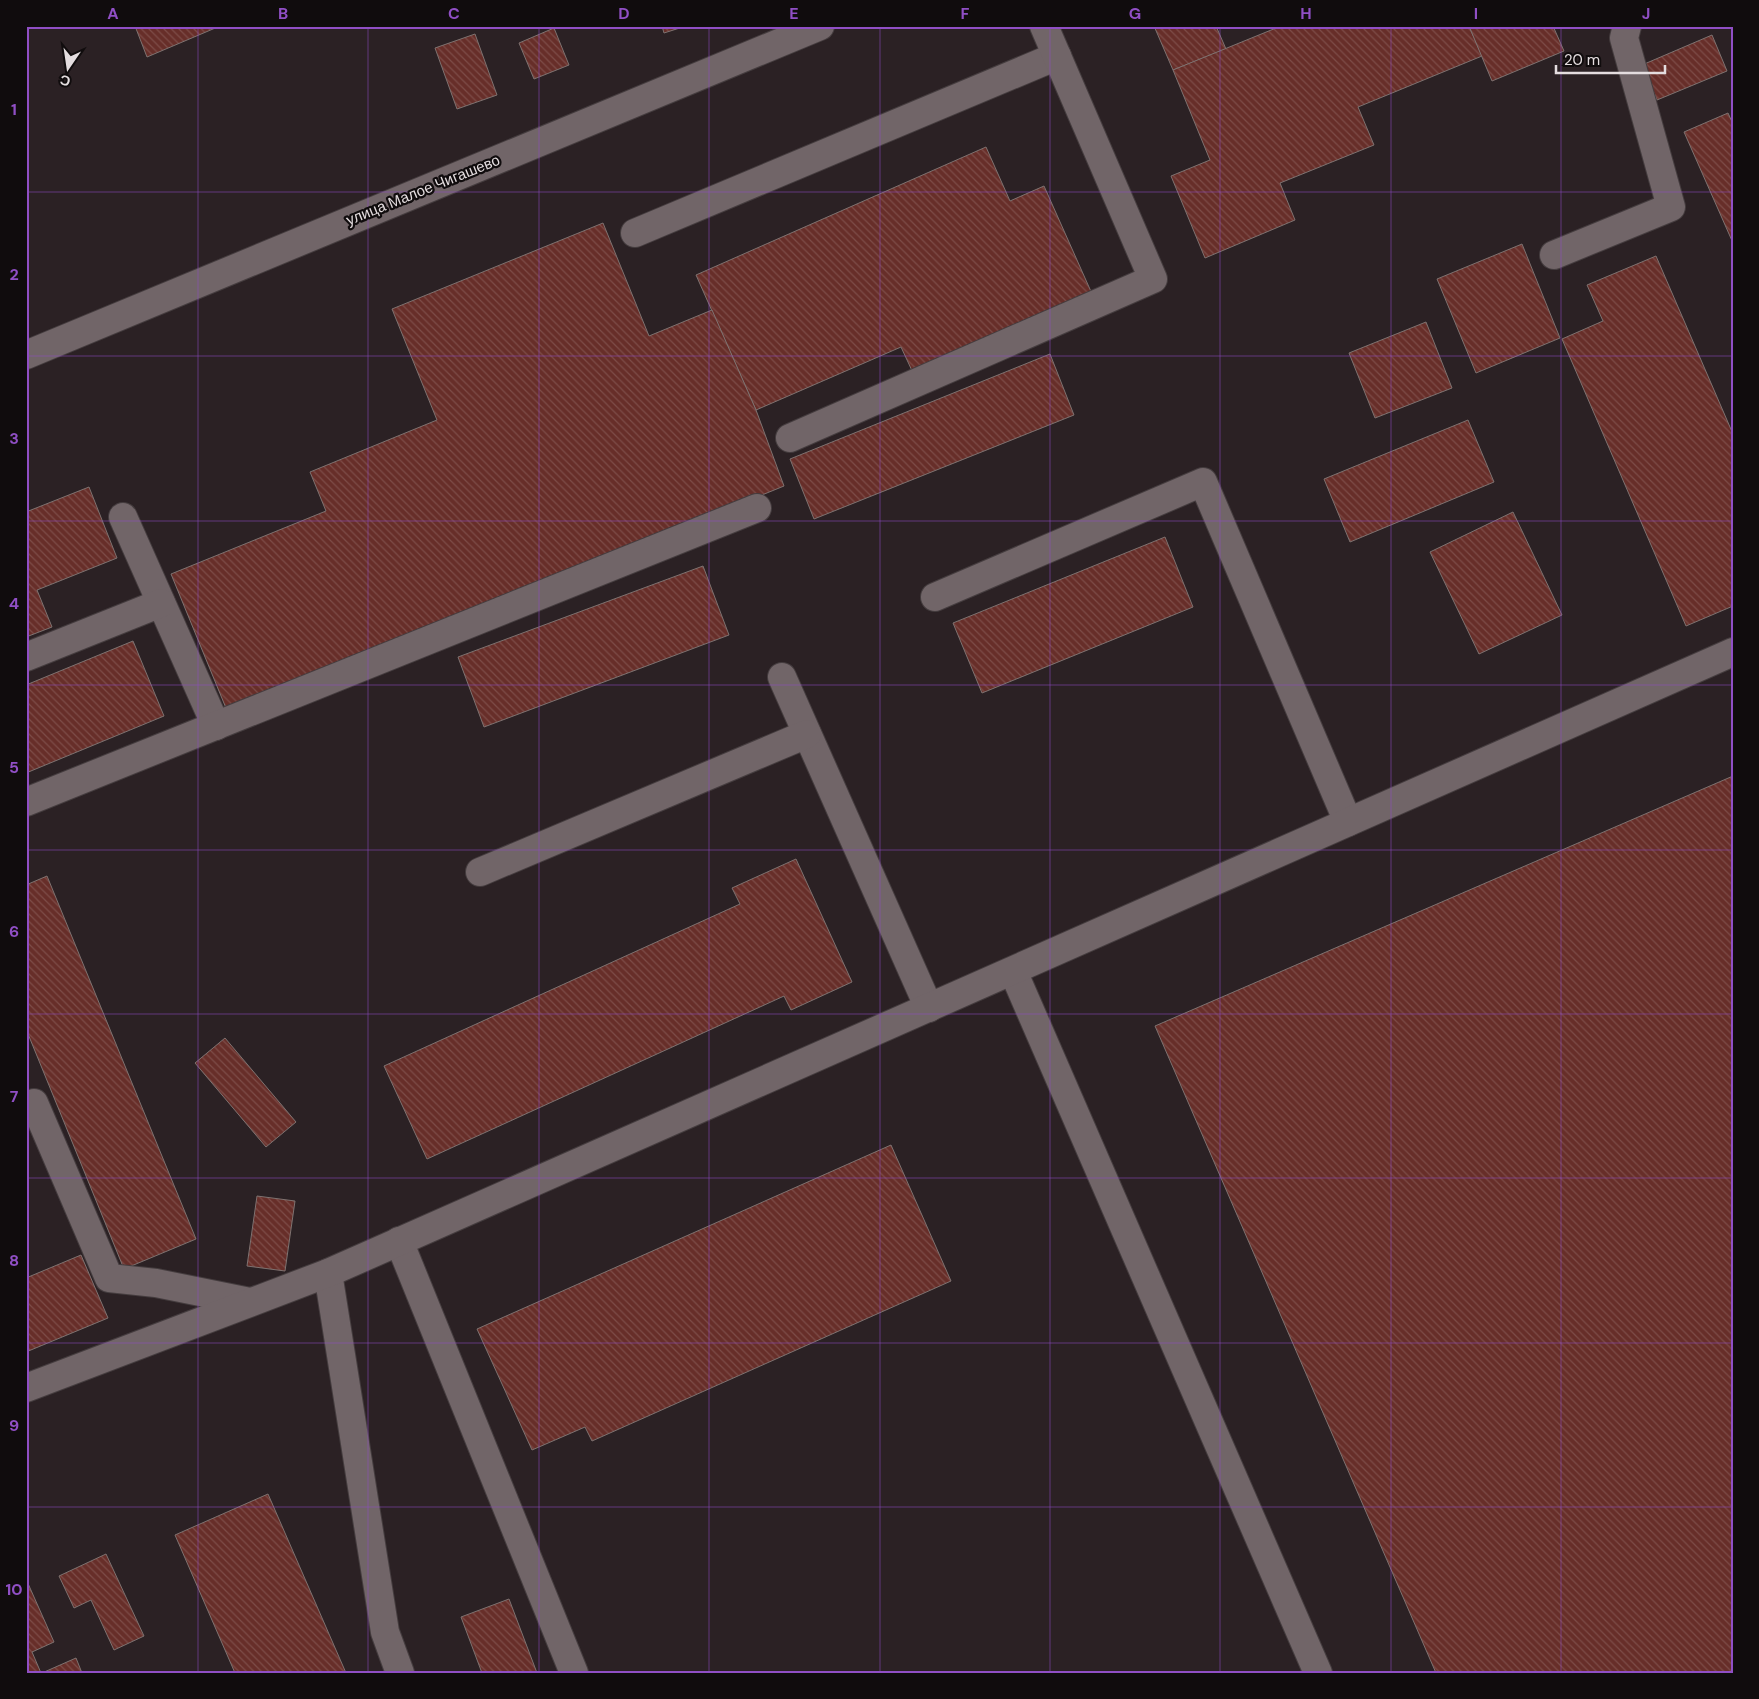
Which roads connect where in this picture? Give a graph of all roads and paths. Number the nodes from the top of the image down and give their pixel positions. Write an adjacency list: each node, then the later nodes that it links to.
1 (820, 26): 7 (street, улица Малое Чигашево)
2 (1044, 26): 4 (street)
3 (1627, 26): 6 (street)
4 (1057, 56): 5 (street); 8 (street)
5 (635, 233)
6 (1554, 255)
7 (26, 354)
8 (790, 438)
9 (757, 508): 16 (street)
10 (123, 517): 12 (street)
11 (935, 598): 19 (street)
12 (161, 603): 14 (street); 16 (street)
13 (1733, 652): 19 (street)
14 (26, 657)
15 (782, 677): 17 (street)
16 (216, 726): 18 (street)
17 (807, 734): 20 (street); 22 (street)
18 (26, 802)
19 (1348, 822): 21 (street)
20 (480, 872)
21 (1013, 970): 22 (street); 30 (street)
22 (929, 1008): 24 (street)
23 (34, 1103): 26 (street)
24 (398, 1242): 25 (street); 29 (street)
25 (328, 1273): 26 (street); 28 (street)
26 (250, 1302): 27 (street)
27 (26, 1388)
28 (400, 1673)
29 (574, 1673)
30 (1318, 1673)

